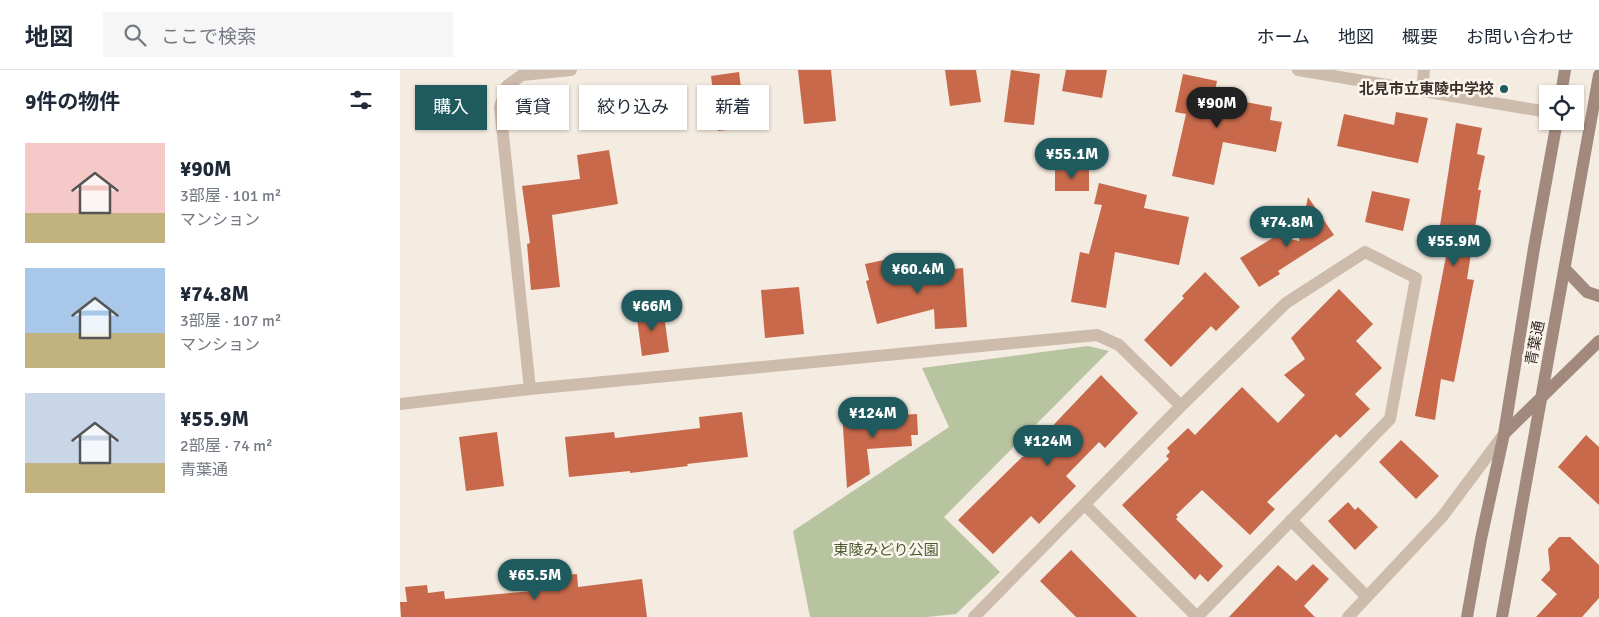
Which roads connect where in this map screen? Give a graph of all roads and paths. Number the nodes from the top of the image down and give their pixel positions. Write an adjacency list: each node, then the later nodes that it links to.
1 (571, 70): 13 (street)
2 (1298, 70): 7 (street)
3 (1424, 70): 7 (street)
4 (1565, 70): 6 (street)
5 (1599, 75): 10 (street, 青葉通)
6 (1562, 85)
7 (1422, 91): 8 (street)
8 (1539, 110)
9 (1555, 130): 17 (street, 青葉通)
10 (1565, 269): 11 (street); 14 (street, 青葉通)
11 (1599, 296)
12 (1599, 341): 14 (street)
13 (530, 389): 15 (street); 16 (street)
14 (1540, 400): 17 (street); 25 (street, 青葉通)
15 (400, 404)
16 (1181, 406): 18 (street); 19 (street)
17 (1504, 434): 20 (street); 24 (street, 青葉通)
18 (1085, 505): 21 (street); 22 (street)
19 (1291, 520): 20 (street); 22 (street)
20 (1367, 597): 23 (street)
21 (974, 617)
22 (1197, 617)
23 (1348, 617)
24 (1467, 617)
25 (1502, 617)

